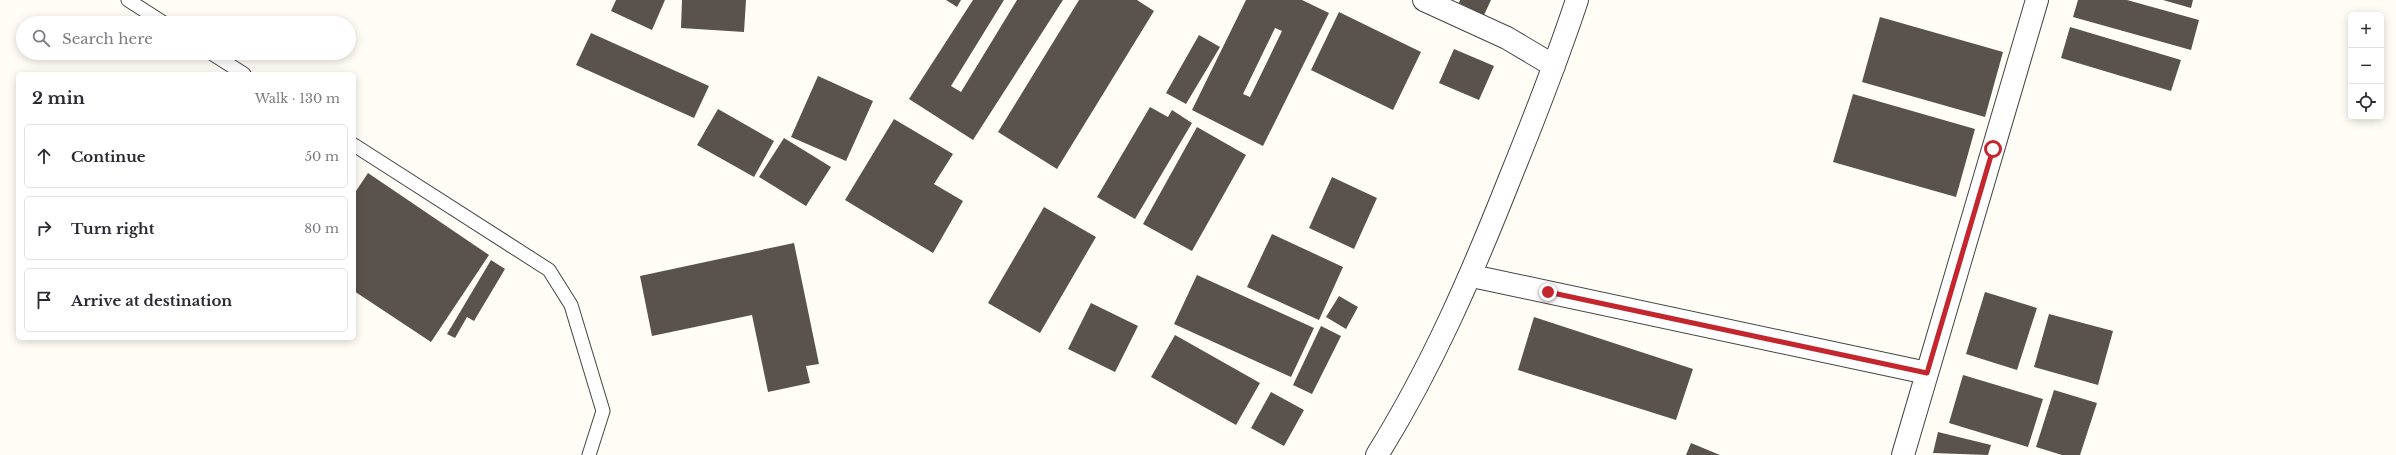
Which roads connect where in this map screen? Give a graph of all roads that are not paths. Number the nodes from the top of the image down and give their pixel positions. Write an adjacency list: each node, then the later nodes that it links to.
1 (128, 0): 5 (lane)
2 (1424, 0): 7 (street)
3 (1577, 0): 7 (street)
4 (2037, 0): 11 (street)
5 (153, 16)
6 (222, 60): 8 (lane)
7 (1554, 66): 10 (street)
8 (241, 72)
9 (356, 146): 13 (lane)
10 (1472, 276): 11 (street); 12 (street)
11 (1927, 373): 14 (street)
12 (1380, 453)
13 (589, 455)
14 (1903, 455)

